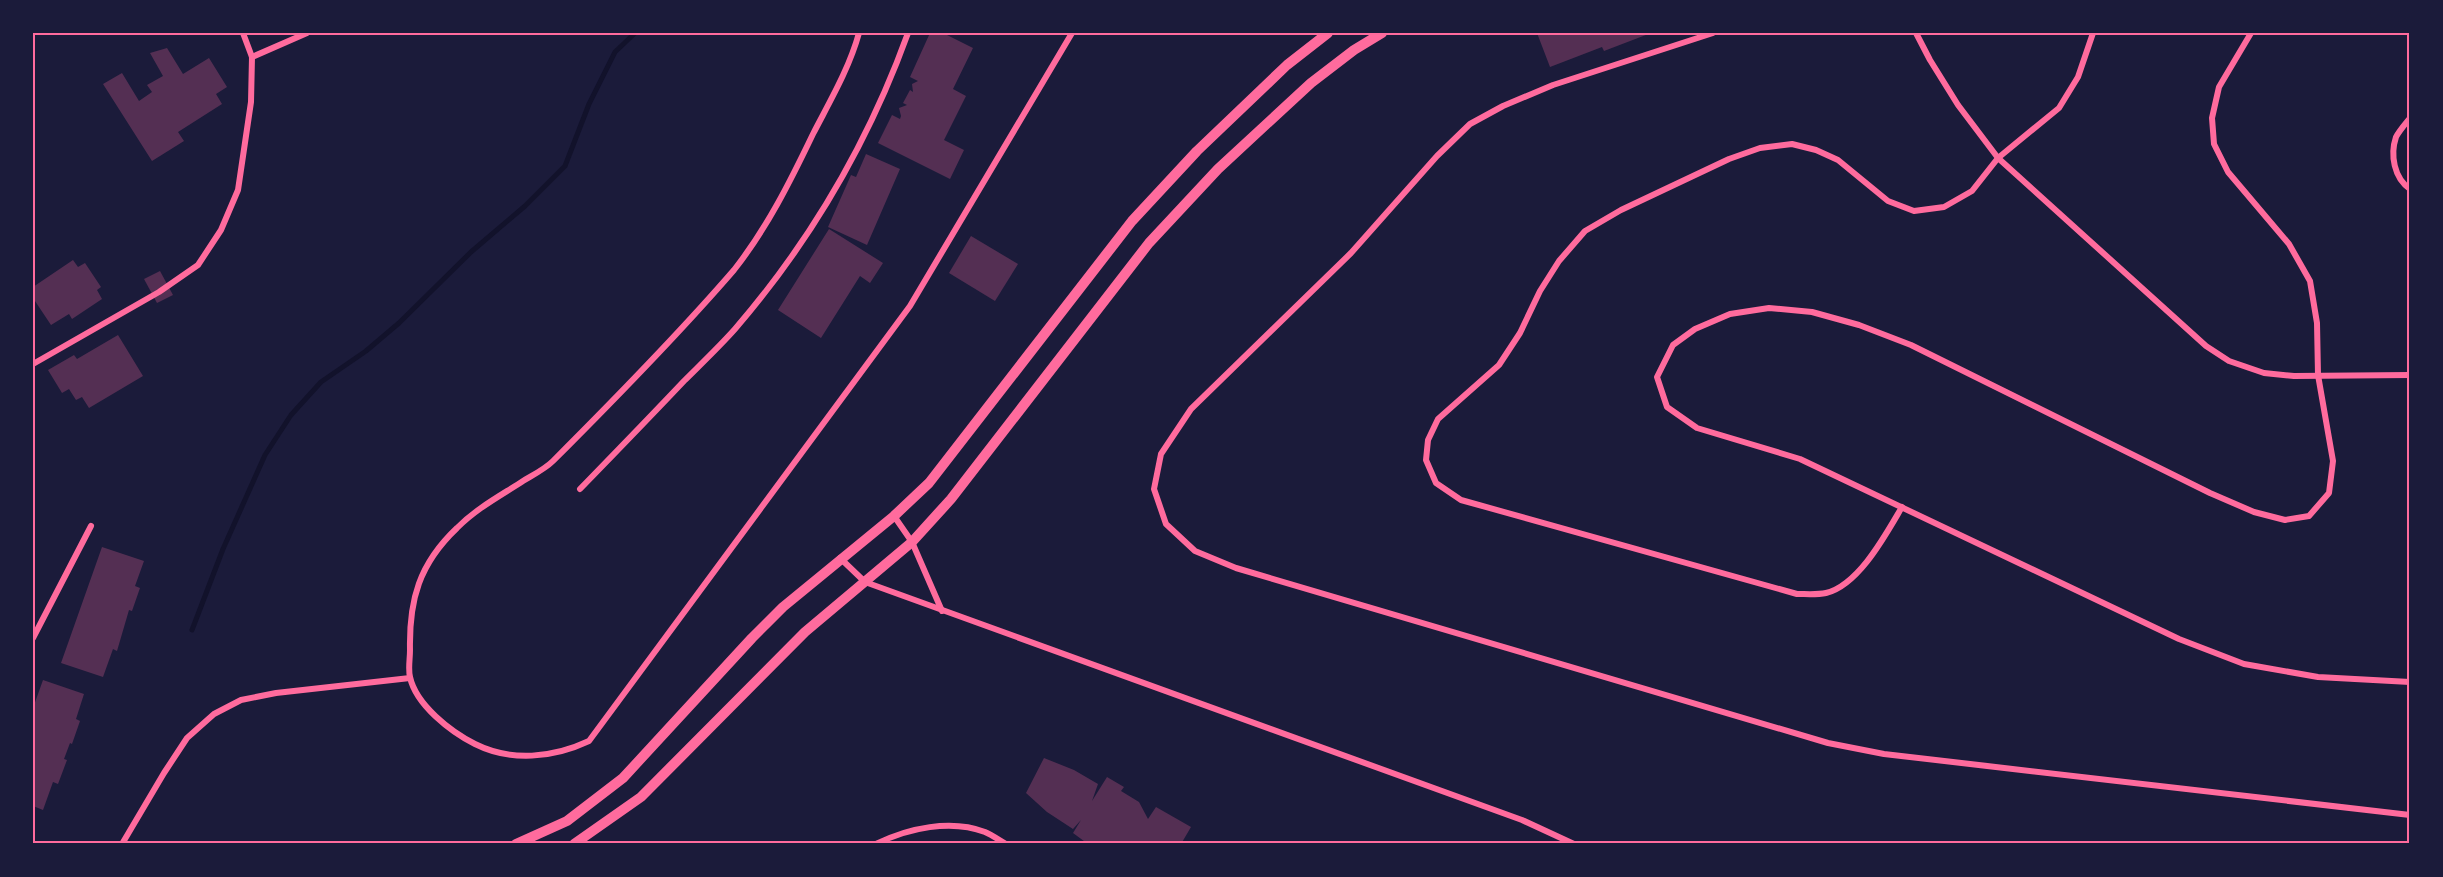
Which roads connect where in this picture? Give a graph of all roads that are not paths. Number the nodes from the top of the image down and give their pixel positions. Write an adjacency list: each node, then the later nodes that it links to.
1 (243, 33): 12 (street)
2 (307, 33): 12 (street)
3 (859, 33): 28 (street)
4 (908, 33): 19 (street)
5 (1072, 33): 28 (street)
6 (1328, 33): 21 (street)
7 (1382, 33): 23 (street)
8 (1713, 33): 30 (street)
9 (1916, 33): 14 (street)
10 (2093, 33): 14 (street)
11 (2251, 33): 17 (street)
12 (252, 57): 16 (street)
13 (2410, 118): 15 (street)
14 (1998, 158): 17 (street); 20 (street)
15 (2410, 189)
16 (33, 364)
17 (2318, 375): 18 (street); 20 (street)
18 (2410, 375)
19 (580, 489)
20 (1902, 507): 29 (street)
21 (894, 516): 23 (street); 24 (street)
22 (91, 526): 27 (street)
23 (912, 542): 25 (street); 26 (street)
24 (840, 558): 25 (street); 32 (street)
25 (866, 582): 26 (street); 33 (street)
26 (942, 611): 36 (street)
27 (33, 638)
28 (410, 678): 31 (street)
29 (2410, 682)
30 (2410, 816)
31 (122, 844)
32 (516, 844)
33 (574, 844)
34 (876, 844): 35 (street)
35 (1006, 844)
36 (1574, 844)

